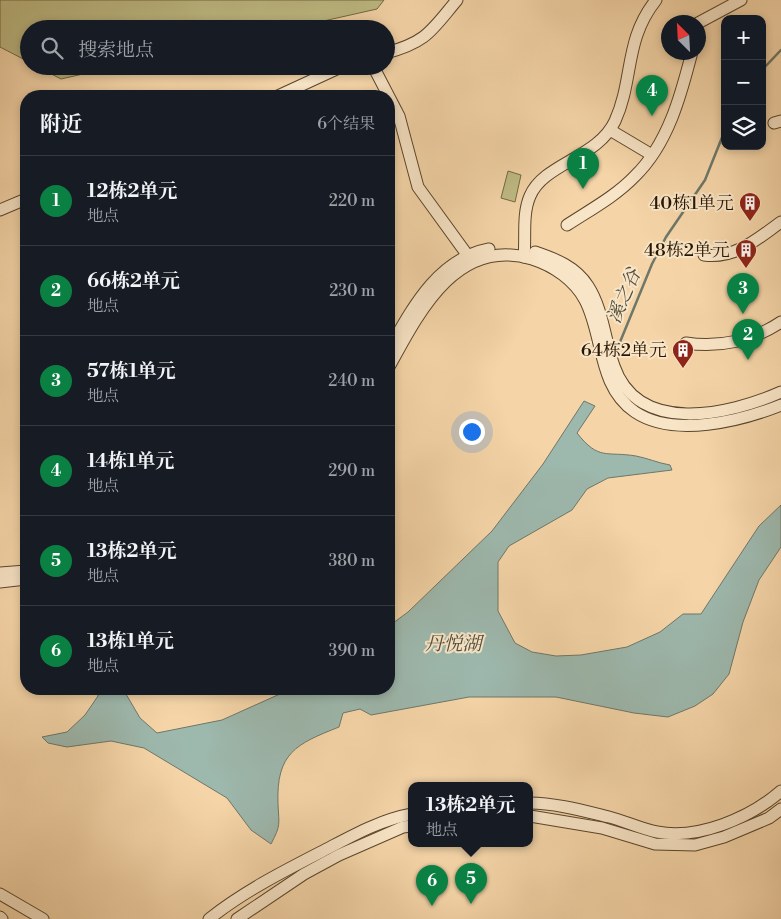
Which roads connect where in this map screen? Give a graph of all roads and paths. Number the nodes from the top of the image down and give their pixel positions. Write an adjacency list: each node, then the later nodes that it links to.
1 (457, 0): 5 (street)
2 (656, 0): 12 (street)
3 (741, 0): 4 (street)
4 (706, 19)
5 (395, 51)
6 (689, 60): 13 (street)
7 (324, 75): 9 (street)
8 (378, 75): 10 (street)
9 (291, 90)
10 (385, 90)
11 (395, 108): 20 (street)
12 (610, 130): 13 (street); 18 (street)
13 (652, 155): 17 (street)
14 (20, 202): 15 (street)
15 (0, 210)
16 (781, 222): 19 (street)
17 (567, 225)
18 (524, 253): 20 (street); 25 (street); 26 (street)
19 (704, 255)
20 (470, 260): 22 (street); 24 (street)
21 (781, 322): 23 (street)
22 (395, 339)
23 (686, 343)
24 (395, 356)
25 (781, 392)
26 (781, 404)
27 (20, 571): 28 (street)
28 (0, 573)
29 (20, 580): 30 (street)
30 (0, 582)
31 (781, 791): 32 (street)
32 (533, 804)
33 (781, 809): 35 (street)
34 (408, 815): 41 (street)
35 (533, 816)
36 (408, 826): 42 (street)
37 (0, 888): 39 (street)
38 (0, 894): 39 (street)
39 (30, 911): 40 (street)
40 (43, 919)
41 (209, 919)
42 (237, 919)

